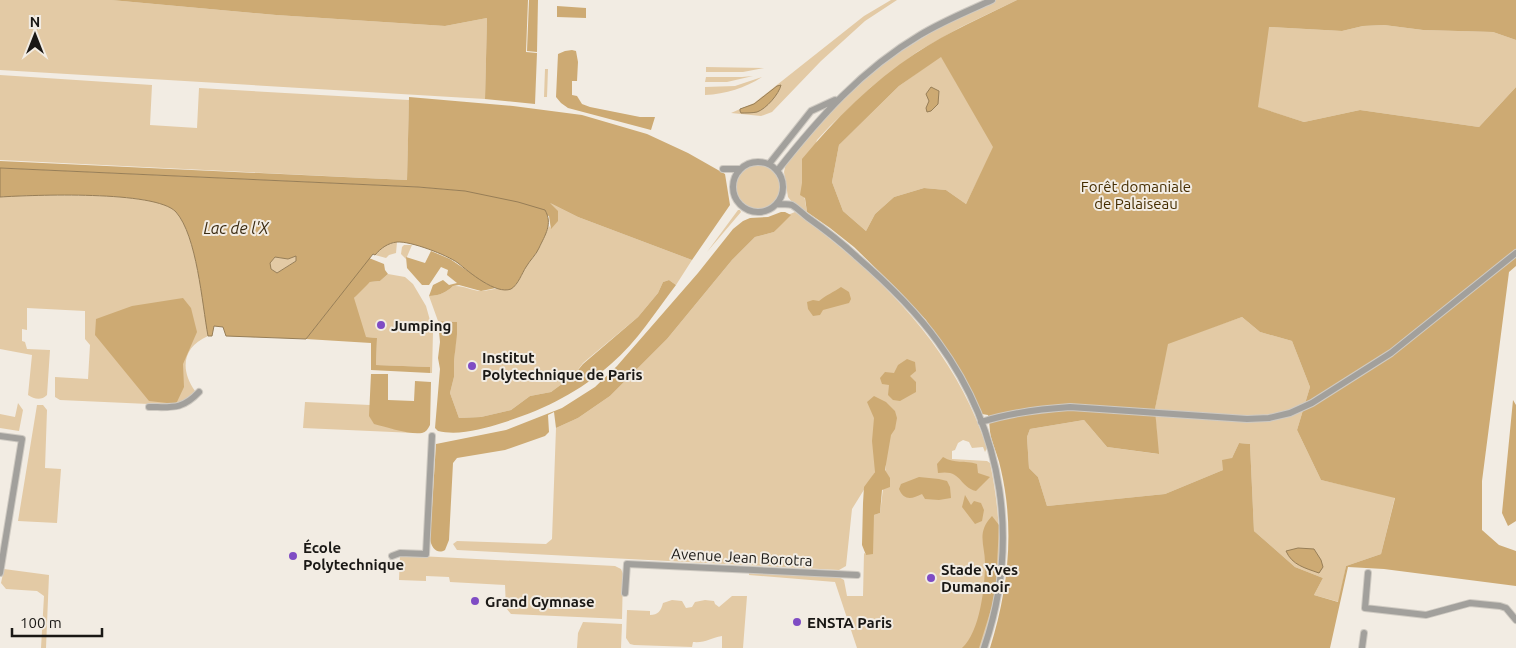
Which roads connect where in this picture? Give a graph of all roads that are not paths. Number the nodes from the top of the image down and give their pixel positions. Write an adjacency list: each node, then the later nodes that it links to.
1 (992, 0): 2 (street)
2 (839, 98): 3 (street); 5 (street)
3 (770, 164): 4 (street); 5 (street)
4 (740, 169): 6 (street); 6 (street)
5 (777, 170): 7 (street)
6 (733, 182): 8 (street)
7 (783, 189): 8 (street); 9 (street)
8 (777, 204): 9 (street)
9 (792, 206): 13 (street)
10 (1516, 253): 13 (street)
11 (199, 392): 12 (street)
12 (149, 407)
13 (981, 422): 24 (street)
14 (0, 436): 17 (street)
15 (432, 436): 16 (street)
16 (392, 556)
17 (1, 565): 18 (street)
18 (0, 573)
19 (1368, 573): 22 (street)
20 (857, 575): 21 (street, Avenue Jean Borotra)
21 (625, 593)
22 (1516, 620)
23 (1364, 632): 25 (street)
24 (984, 648)
25 (1362, 648)

